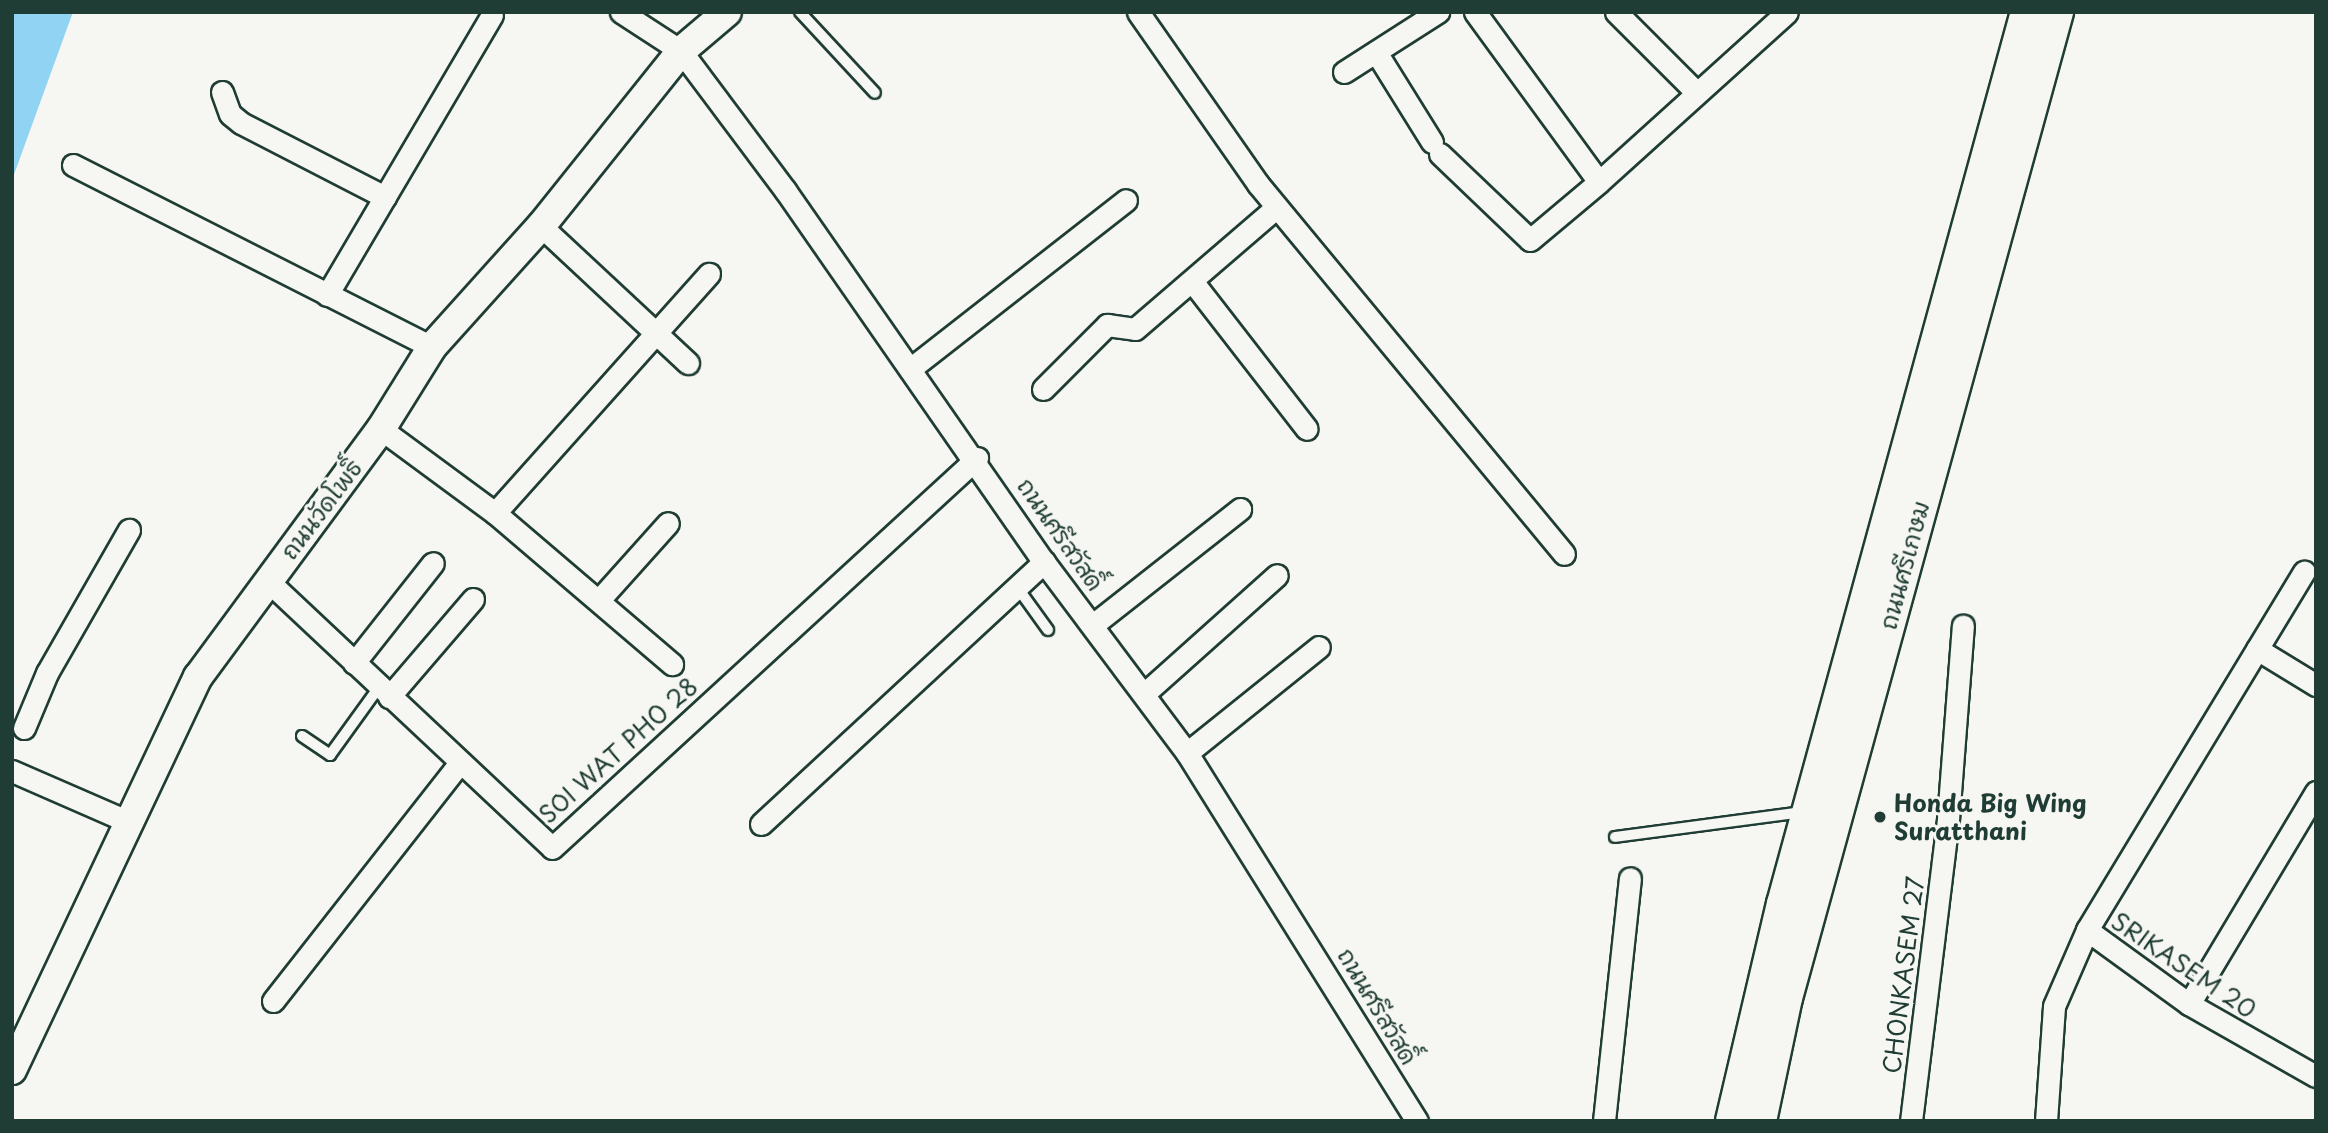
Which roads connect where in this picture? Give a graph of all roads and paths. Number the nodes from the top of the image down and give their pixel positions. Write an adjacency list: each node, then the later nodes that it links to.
1 (621, 12): 12 (street, ถนนศรีสวัสดิ์)
2 (727, 12): 12 (street, ถนนวัดโพธิ์)
3 (800, 12): 17 (lane)
4 (1138, 12): 22 (street)
5 (1438, 12): 13 (street)
6 (1475, 12): 19 (street)
7 (1616, 12): 16 (street)
8 (1787, 12): 16 (street)
9 (2027, 12): 48 (main road, ถนนศรีเกษม)
10 (2056, 12): 48 (main road, ถนนศรีเกษม)
11 (492, 15): 20 (street)
12 (681, 51): 23 (street, ถนนวัดโพธิ์); 30 (street, ถนนศรีสวัสดิ์)
13 (1376, 52): 14 (street); 19 (street)
14 (1345, 72)
15 (222, 92): 20 (street)
16 (1696, 92): 19 (street)
17 (875, 93)
18 (74, 165): 26 (street)
19 (1599, 182)
20 (385, 197): 26 (street)
21 (1126, 200): 30 (street)
22 (1277, 207): 25 (street); 39 (street)
23 (541, 226): 27 (street); 28 (street, ถนนวัดโพธิ์)
24 (709, 274): 27 (street)
25 (1192, 281): 31 (street); 33 (street)
26 (327, 295): 28 (street)
27 (657, 331): 29 (street); 36 (street)
28 (432, 347): 32 (street, ถนนวัดโพธิ์)
29 (688, 363)
30 (910, 369): 34 (street, ถนนศรีสวัสดิ์)
31 (1043, 389)
32 (381, 429): 36 (street); 44 (street, ถนนวัดโพธิ์)
33 (1307, 429)
34 (977, 458): 40 (street, ถนนศรีสวัสดิ์); 62 (street, SOI WAT PHO 28)
35 (1240, 509): 49 (street)
36 (495, 513): 47 (street)
37 (667, 523): 47 (street)
38 (129, 530): 59 (street)
39 (1564, 554)
40 (1044, 562): 45 (street); 49 (street, ถนนศรีสวัสดิ์)
41 (433, 563): 54 (street)
42 (2304, 572): 53 (street)
43 (1277, 575): 58 (street)
44 (267, 580): 54 (street, SOI WAT PHO 28); 66 (street, ถนนวัดโพธิ์)
45 (1017, 587): 51 (lane); 67 (street)
46 (473, 599): 57 (street)
47 (598, 600): 55 (street)
48 (1877, 609): 65 (main road, ถนนศรีเกษม); 79 (main road, ถนนศรีเกษม)
49 (1094, 624): 58 (street, ถนนศรีสวัสดิ์)
50 (1963, 626): 80 (street, CHONKASEM 27)
51 (1048, 630)
52 (1319, 647): 61 (street)
53 (2257, 649): 56 (street); 70 (street)
54 (354, 663): 57 (street, SOI WAT PHO 28)
55 (672, 664)
56 (2316, 685)
57 (384, 692): 60 (lane); 62 (street, SOI WAT PHO 28)
58 (1144, 694): 61 (street, ถนนศรีสวัสดิ์)
59 (24, 728)
60 (302, 736)
61 (1187, 753): 76 (street, ถนนศรีสวัสดิ์)
62 (459, 764): 71 (street)
63 (12, 771): 66 (street)
64 (2316, 792): 72 (street)
65 (1808, 812): 68 (lane); 78 (main road, ถนนศรีเกษม)
66 (129, 822): 73 (street, ถนนวัดโพธิ์)
67 (761, 824)
68 (1615, 837)
69 (1630, 878): 77 (street)
70 (2087, 930): 72 (street, SRIKASEM 20); 81 (street, SRIKASEM 20)
71 (273, 1001)
72 (2189, 1004): 75 (street, SRIKASEM 20)
73 (19, 1042): 74 (street, ถนนวัดโพธิ์)
74 (12, 1070)
75 (2316, 1076)
76 (1417, 1121)
77 (1604, 1121)
78 (1732, 1121)
79 (1760, 1121)
80 (1911, 1121)
81 (2046, 1121)

